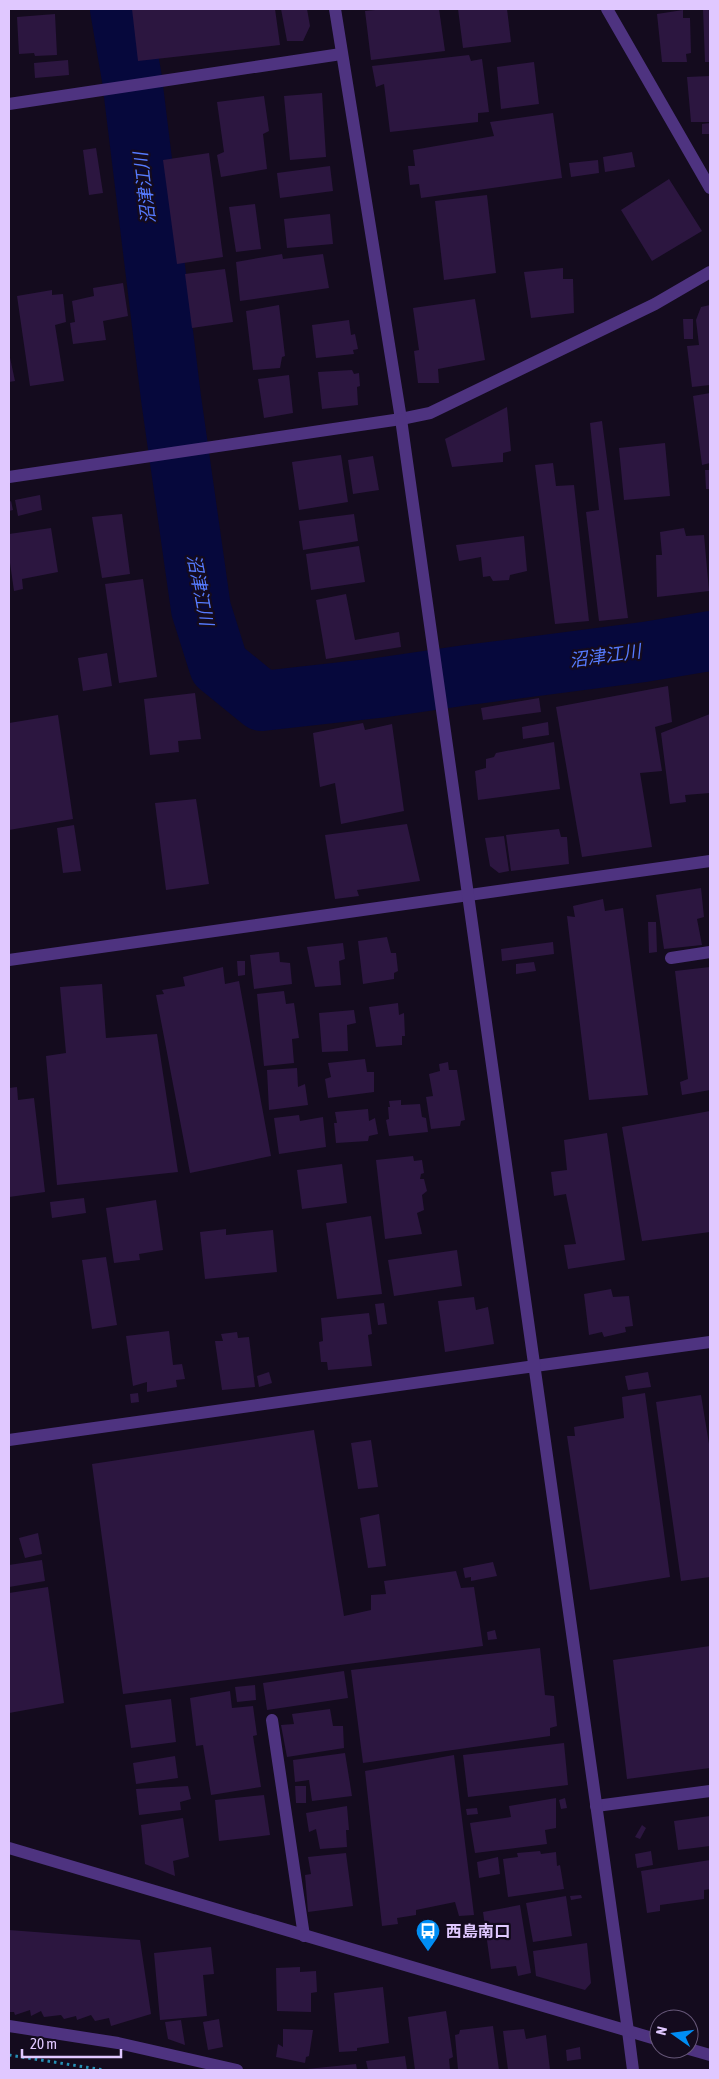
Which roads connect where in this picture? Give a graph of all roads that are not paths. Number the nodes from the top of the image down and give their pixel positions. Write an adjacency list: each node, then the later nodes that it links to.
1 (335, 9): 3 (street)
2 (607, 9): 5 (street)
3 (341, 54): 4 (street); 7 (street)
4 (9, 104)
5 (710, 188)
6 (710, 272): 7 (street)
7 (401, 419): 8 (street); 10 (street)
8 (9, 477)
9 (710, 861): 10 (street)
10 (468, 895): 13 (street); 15 (street)
11 (710, 952): 12 (street)
12 (671, 958)
13 (9, 960)
14 (710, 1342): 15 (street)
15 (535, 1366): 16 (street); 19 (street)
16 (9, 1440)
17 (272, 1720): 21 (street)
18 (710, 1791): 19 (street)
19 (596, 1806): 23 (street)
20 (9, 1848): 21 (street)
21 (304, 1936): 23 (street)
22 (9, 2026): 25 (street)
23 (628, 2031): 24 (street); 26 (street)
24 (649, 2037)
25 (237, 2070)
26 (633, 2070)

